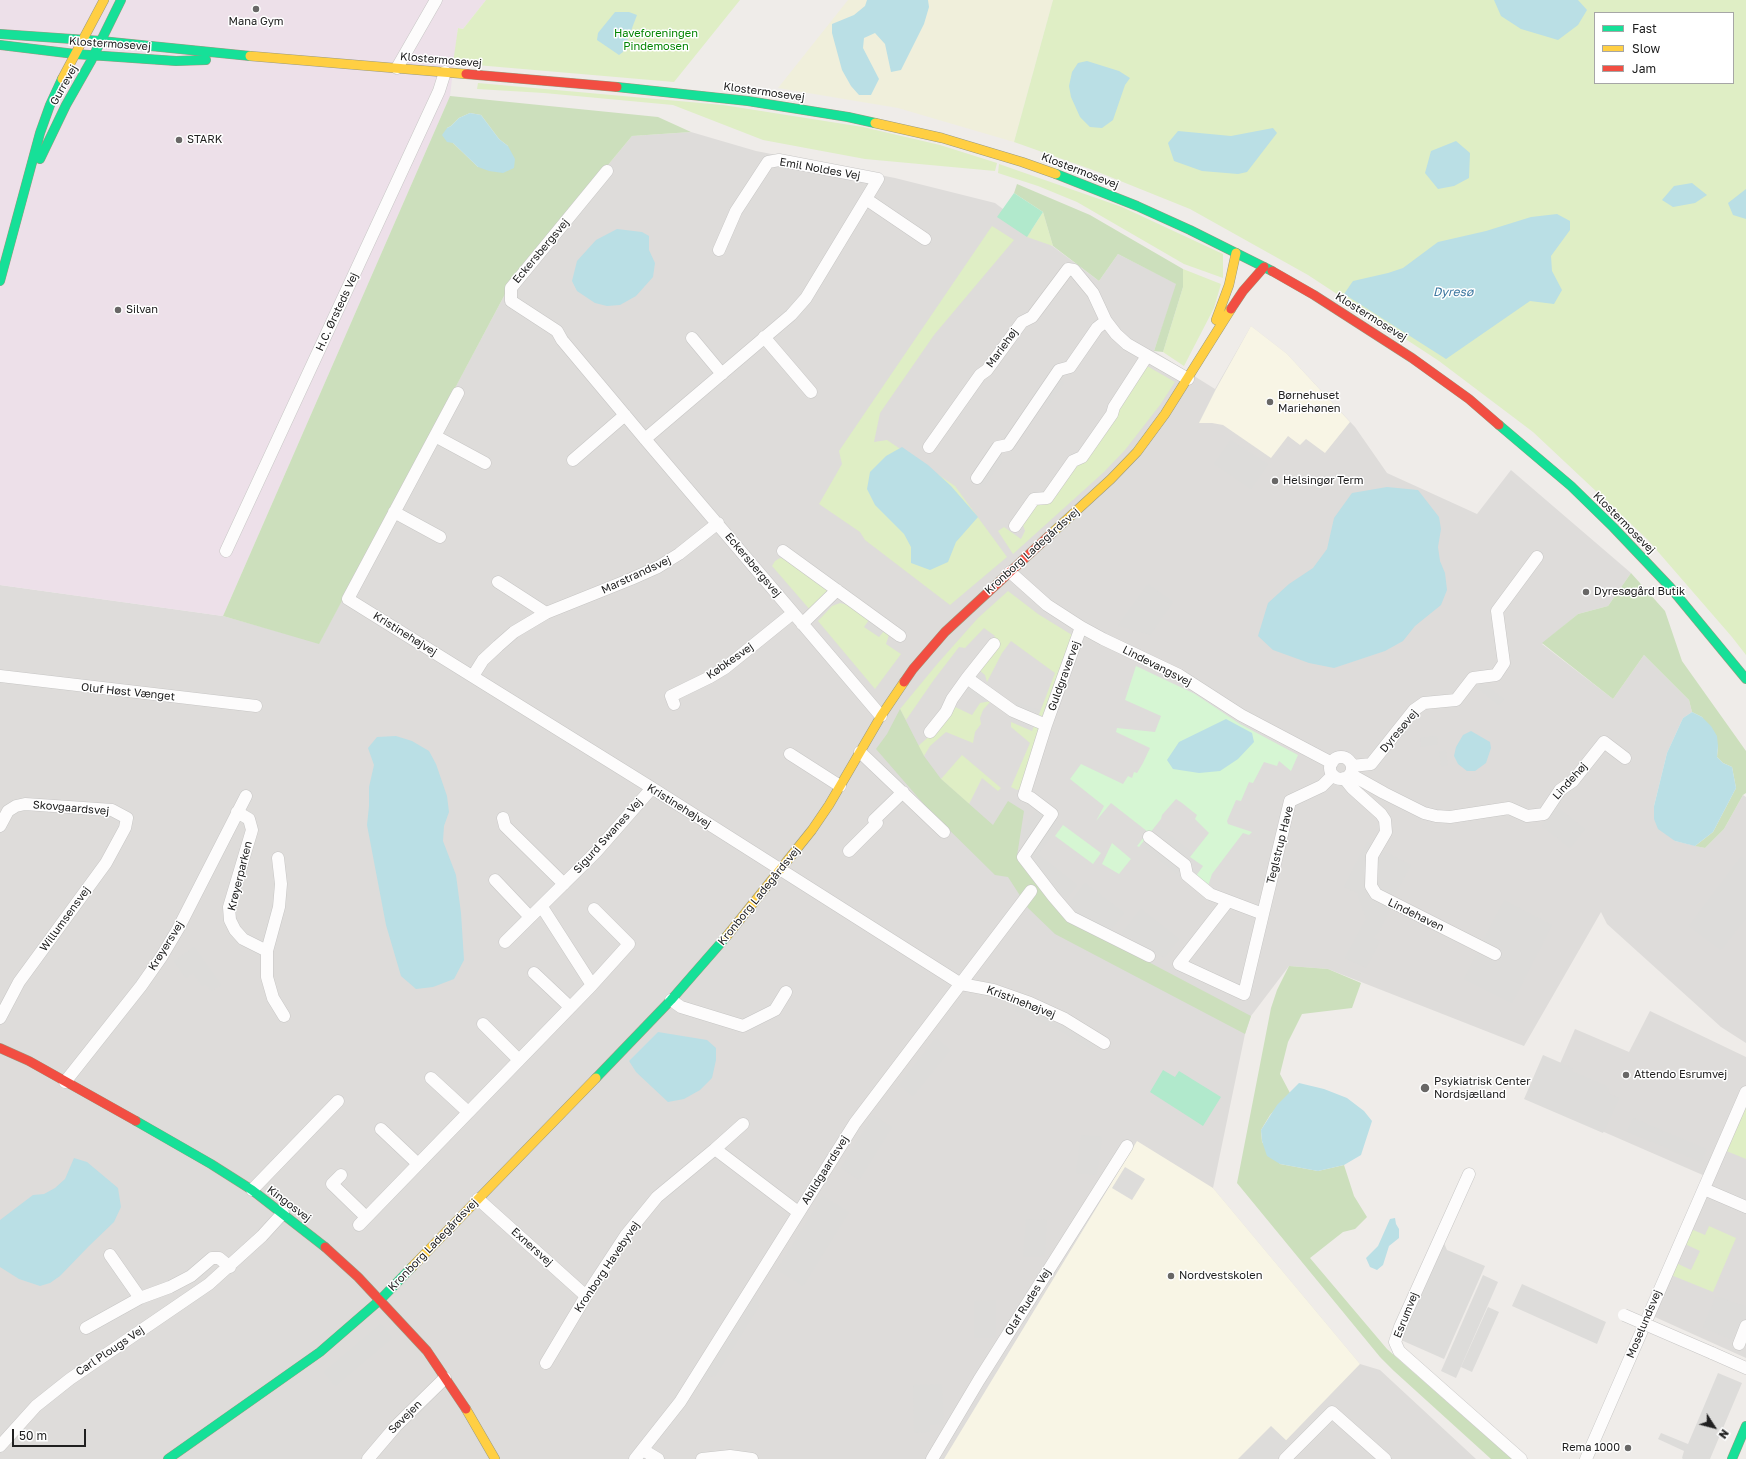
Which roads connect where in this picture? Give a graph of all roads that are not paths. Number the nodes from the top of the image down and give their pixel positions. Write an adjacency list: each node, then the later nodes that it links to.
1 (104, 0): 8 (street, Gurrevej)
2 (113, 0): 8 (street)
3 (121, 0): 8 (street, Gurrevej)
4 (436, 0): 10 (street)
5 (0, 34): 8 (street, Klostermosevej)
6 (0, 41): 8 (street)
7 (0, 45): 8 (street, Klostermosevej)
8 (88, 47): 9 (street, Klostermosevej); 9 (street, Klostermosevej); 13 (street, Gurrevej); 13 (street, Gurrevej)
9 (243, 55): 10 (street, Klostermosevej)
10 (397, 68): 11 (street, Klostermosevej)
11 (445, 72): 17 (street, Klostermosevej); 40 (street, H.C. Ørsteds Vej)
12 (607, 171): 29 (street, Eckersbergsvej)
13 (28, 182): 19 (street, Gurrevej)
14 (866, 200): 15 (street); 16 (street, Emil Noldes Vej); 21 (street, Emil Noldes Vej)
15 (925, 239)
16 (719, 250)
17 (1236, 253): 18 (street, Klostermosevej); 23 (street, Kronborg Ladegårdsvej)
18 (1264, 267): 23 (street, Kronborg Ladegårdsvej); 55 (street, Klostermosevej)
19 (0, 281)
20 (1106, 321): 24 (street, Mariehøj); 32 (street, Mariehøj); 35 (street)
21 (764, 337): 25 (street, Emil Noldes Vej); 27 (street)
22 (692, 338): 25 (street)
23 (1205, 351): 26 (street, Kronborg Ladegårdsvej)
24 (1147, 356): 26 (street, Mariehøj); 38 (street)
25 (722, 374): 31 (street, Emil Noldes Vej)
26 (1188, 379): 43 (street, Kronborg Ladegårdsvej)
27 (811, 392)
28 (458, 393): 30 (street, Kristinehøjvej)
29 (625, 415): 31 (street, Eckersbergsvej); 33 (street)
30 (435, 436): 34 (street); 36 (street, Kristinehøjvej)
31 (645, 439): 37 (street, Eckersbergsvej)
32 (929, 447)
33 (573, 460)
34 (485, 463)
35 (977, 478)
36 (394, 512): 39 (street); 53 (street, Kristinehøjvej)
37 (718, 523): 46 (street, Marstrandsvej); 47 (street, Eckersbergsvej)
38 (1015, 526)
39 (440, 537)
40 (226, 551)
41 (783, 551): 45 (street)
42 (1537, 557): 64 (street, Dyresøvej)
43 (1010, 572): 49 (street, Lindevangsvej); 58 (street, Kronborg Ladegårdsvej)
44 (498, 582): 46 (street)
45 (838, 590): 48 (street); 50 (street)
46 (546, 613): 53 (street, Marstrandsvej)
47 (793, 613): 48 (street, Eckersbergsvej); 56 (street, Købkesvej)
48 (802, 624): 58 (street, Eckersbergsvej)
49 (1081, 627): 59 (street, Guldgravervej); 64 (street, Lindevangsvej)
50 (900, 636)
51 (994, 644): 54 (street)
52 (0, 676): 57 (street, Oluf Høst Vænget)
53 (472, 676): 66 (street, Kristinehøjvej)
54 (967, 678): 59 (street, Guldgravervej); 60 (street)
55 (1746, 679)
56 (674, 704)
57 (256, 706)
58 (881, 716): 61 (street, Kronborg Ladegårdsvej)
59 (1046, 725): 90 (street, Guldgravervej)
60 (930, 732)
61 (860, 752): 65 (street, Kronborg Ladegårdsvej); 67 (street)
62 (790, 754): 65 (street)
63 (1625, 758): 69 (street, Lindehøj)
64 (1342, 771): 69 (street, Lindevangsvej); 85 (street, Teglstrup Have); 89 (street, Lindehaven)
65 (840, 786): 78 (street, Kronborg Ladegårdsvej)
66 (652, 788): 78 (street, Kristinehøjvej); 80 (street, Sigurd Swanes Vej)
67 (902, 792): 74 (street); 76 (street)
68 (246, 796): 70 (street, Krøyersvej)
69 (1509, 808)
70 (237, 812): 88 (street, Krøyerparken); 104 (street, Krøyersvej)
71 (126, 818): 73 (street, Skovgaardsvej); 98 (street, Willumsensvej)
72 (503, 818): 80 (street)
73 (0, 826)
74 (944, 832)
75 (1150, 837): 82 (street)
76 (849, 851)
77 (278, 858): 88 (street)
78 (781, 870): 92 (street, Kristinehøjvej); 95 (street, Kronborg Ladegårdsvej)
79 (495, 880): 86 (street)
80 (564, 884): 83 (street, Sigurd Swanes Vej)
81 (1031, 891): 92 (street, Abildgaardsvej)
82 (1228, 901): 85 (street); 85 (street, Teglstrup Have)
83 (542, 907): 86 (street, Sigurd Swanes Vej); 93 (street)
84 (594, 909): 93 (street)
85 (1263, 914)
86 (530, 918): 87 (street, Sigurd Swanes Vej)
87 (505, 942)
88 (267, 951): 97 (street)
89 (1495, 954)
90 (1149, 956)
91 (534, 973): 96 (street)
92 (961, 984): 100 (street, Kristinehøjvej); 119 (street, Abildgaardsvej)
93 (592, 985): 96 (street)
94 (786, 992): 95 (street)
95 (671, 1000): 117 (street, Kronborg Ladegårdsvej)
96 (570, 1007): 102 (street)
97 (284, 1016)
98 (0, 1018)
99 (483, 1024): 102 (street)
100 (1104, 1043)
101 (0, 1048): 104 (street, Kingosvej)
102 (519, 1060): 107 (street)
103 (431, 1078): 107 (street)
104 (65, 1082): 116 (street, Kingosvej)
105 (1746, 1092): 115 (street, Moselundsvej)
106 (338, 1101): 116 (street)
107 (468, 1112): 112 (street)
108 (743, 1124): 111 (street, Kronborg Havebyvej)
109 (381, 1129): 112 (street)
110 (1127, 1146): 142 (street, Olaf Rudes Vej)
111 (715, 1149): 119 (street); 123 (street, Kronborg Havebyvej)
112 (418, 1164): 114 (street)
113 (1469, 1174): 145 (street, Esrumvej)
114 (341, 1175)
115 (1704, 1189): 118 (street); 146 (street, Moselundsvej)
116 (252, 1190): 120 (street, Kingosvej)
117 (478, 1198): 123 (street, Exnersvej); 125 (street, Kronborg Ladegårdsvej)
118 (1746, 1207)
119 (798, 1212): 135 (street, Abildgaardsvej)
120 (283, 1213): 122 (street, Carl Plougs Vej); 125 (street, Kingosvej)
121 (110, 1255): 124 (street)
122 (230, 1267): 124 (street); 134 (street, Carl Plougs Vej)
123 (586, 1296): 130 (street, Kronborg Havebyvej)
124 (140, 1298): 128 (street)
125 (380, 1300): 132 (street, Kingosvej); 136 (street, Kronborg Ladegårdsvej)
126 (1624, 1314): 131 (street, bridge)
127 (1746, 1326): 129 (street)
128 (86, 1328)
129 (1738, 1344)
130 (546, 1363)
131 (1746, 1368)
132 (445, 1378): 137 (street, Søvejen); 138 (street, Kingosvej)
133 (1746, 1426): 147 (street)
134 (0, 1446)
135 (639, 1455): 139 (street)
136 (168, 1459)
137 (368, 1459)
138 (495, 1459)
139 (658, 1459)
140 (702, 1459): 141 (street)
141 (752, 1459)
142 (932, 1459)
143 (1285, 1459): 144 (street)
144 (1385, 1459)
145 (1521, 1459)
146 (1586, 1459)
147 (1732, 1459)

